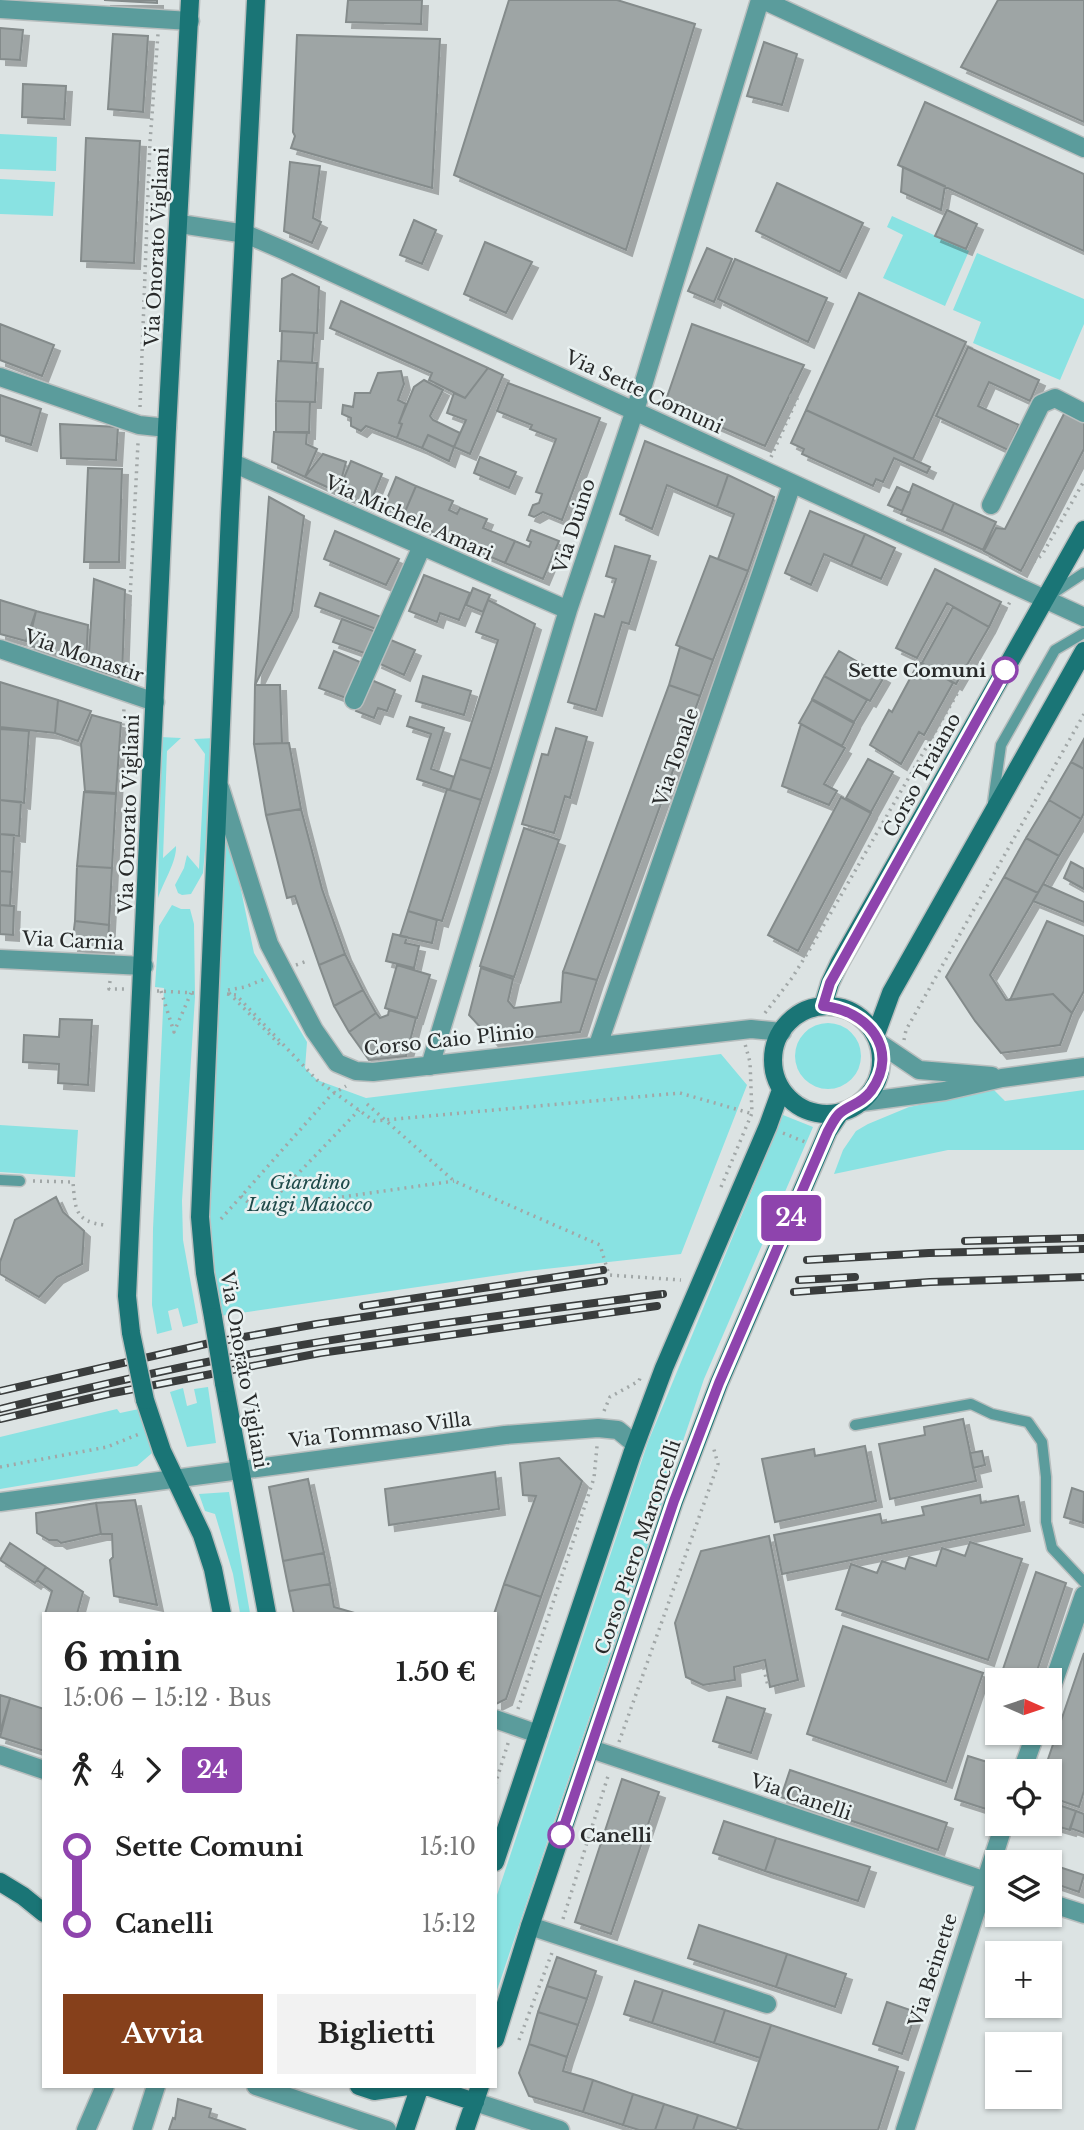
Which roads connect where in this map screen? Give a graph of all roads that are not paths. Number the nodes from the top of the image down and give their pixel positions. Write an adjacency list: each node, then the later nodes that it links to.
1 (190, 0): 5 (main road, Via Onorato Vigliani)
2 (256, 0): 8 (main road, Via Onorato Vigliani)
3 (761, 0): 6 (street); 10 (street, Via Duino)
4 (0, 9): 5 (street)
5 (190, 21): 7 (main road, Via Onorato Vigliani)
6 (1084, 148)
7 (180, 224): 8 (street, Via Sette Comuni); 12 (main road, Via Onorato Vigliani)
8 (246, 234): 10 (street, Via Sette Comuni); 13 (main road, Via Onorato Vigliani)
9 (0, 377): 12 (street)
10 (635, 410): 14 (street, Via Sette Comuni); 20 (street, Via Duino)
11 (1084, 414): 15 (street)
12 (167, 428): 26 (main road, Via Onorato Vigliani)
13 (233, 463): 17 (street, Via Michele Amari); 27 (main road, Via Onorato Vigliani)
14 (792, 484): 19 (street, Via Sette Comuni); 34 (street, Via Tonale)
15 (991, 505)
16 (1084, 530): 19 (main road, Corso Traiano)
17 (422, 546): 20 (street, Via Michele Amari); 25 (street)
18 (1084, 573): 19 (lane)
19 (1044, 599): 21 (street, Via Sette Comuni); 31 (main road, Corso Traiano)
20 (568, 610): 35 (street, Via Duino)
21 (1084, 617)
22 (1084, 633): 28 (lane)
23 (0, 649): 26 (street, Via Monastir)
24 (1084, 650): 28 (main road)
25 (354, 700)
26 (155, 702): 30 (main road, Via Onorato Vigliani)
27 (220, 788): 35 (street, Corso Caio Plinio); 45 (main road, Via Onorato Vigliani, bridge)
28 (992, 813): 33 (main road)
29 (0, 959): 30 (street, Via Carnia)
30 (144, 966): 46 (main road, Via Onorato Vigliani, bridge)
31 (823, 1006): 32 (main road); 33 (main road)
32 (782, 1032): 34 (street, Corso Caio Plinio); 38 (main road)
33 (877, 1038): 37 (street); 39 (main road)
34 (598, 1045): 35 (street, Corso Caio Plinio)
35 (430, 1066)
36 (1084, 1067): 37 (street)
37 (1002, 1078): 39 (street)
38 (781, 1090): 40 (main road); 44 (main road, Corso Piero Maroncelli)
39 (862, 1101): 40 (main road)
40 (840, 1113): 55 (main road, Corso Piero Maroncelli)
41 (0, 1180): 42 (lane)
42 (20, 1181)
43 (855, 1425): 48 (lane)
44 (635, 1444): 45 (street, Via Tommaso Villa); 54 (main road, Corso Piero Maroncelli)
45 (240, 1470): 46 (street, Via Tommaso Villa); 51 (main road, Via Onorato Vigliani)
46 (174, 1478): 47 (street, Via Tommaso Villa); 50 (main road, Via Onorato Vigliani)
47 (0, 1503)
48 (1084, 1582)
49 (1084, 1595): 52 (street)
50 (222, 1612)
51 (267, 1612)
52 (1058, 1668)
53 (497, 1719): 54 (street)
54 (538, 1734): 58 (main road, Corso Piero Maroncelli)
55 (591, 1749): 59 (street, Via Canelli); 65 (main road, Corso Piero Maroncelli)
56 (0, 1755): 57 (street)
57 (42, 1769)
58 (497, 1856)
59 (985, 1881)
60 (0, 1882): 63 (main road)
61 (985, 1900): 82 (street, Via Beinette)
62 (1062, 1907): 64 (street)
63 (42, 1911)
64 (1084, 1914)
65 (530, 1926): 66 (street); 67 (main road, Corso Piero Maroncelli)
66 (767, 2004)
67 (497, 2033)
68 (104, 2088): 76 (street)
69 (155, 2088): 77 (street)
70 (262, 2088): 78 (street)
71 (365, 2088): 72 (main road)
72 (394, 2088)
73 (419, 2088): 79 (main road)
74 (439, 2088): 75 (main road)
75 (477, 2094): 80 (main road); 81 (street)
76 (86, 2130)
77 (142, 2130)
78 (387, 2130)
79 (405, 2130)
80 (465, 2130)
81 (560, 2130)
82 (905, 2130)

